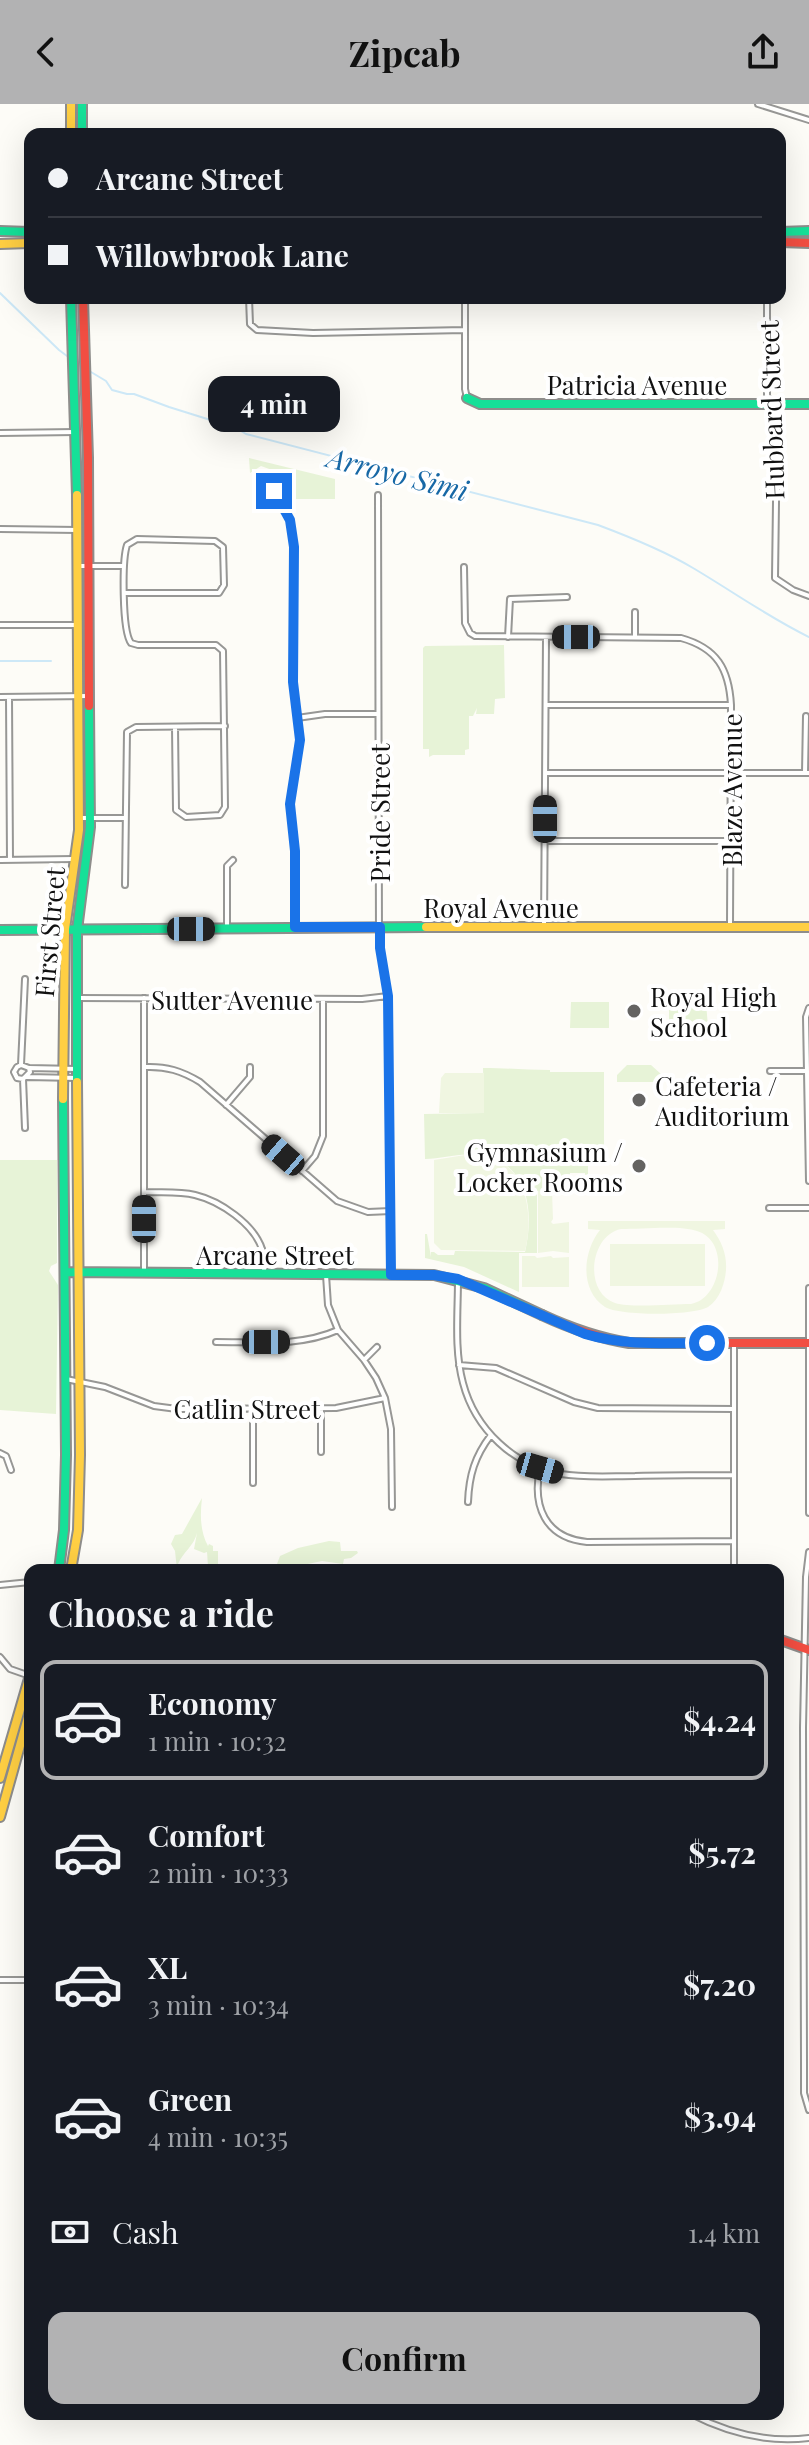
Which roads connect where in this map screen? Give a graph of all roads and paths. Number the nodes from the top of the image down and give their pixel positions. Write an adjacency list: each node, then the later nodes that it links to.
1 (71, 104): 5 (main road)
2 (82, 104): 6 (main road)
3 (758, 104): 4 (street)
4 (809, 120)
5 (71, 128)
6 (82, 128)
7 (0, 231): 9 (main road)
8 (809, 231): 10 (main road)
9 (24, 232)
10 (786, 232)
11 (786, 242): 13 (main road)
12 (24, 243): 14 (main road)
13 (809, 243)
14 (0, 244)
15 (71, 304): 24 (main road, First Street)
16 (83, 304): 31 (main road, First Street)
17 (249, 304): 20 (street)
18 (465, 304): 20 (street)
19 (767, 304): 22 (street, Hubbard Street)
20 (465, 330): 21 (street)
21 (467, 398): 22 (main road, Patricia Avenue)
22 (770, 404): 23 (main road, Patricia Avenue); 35 (street, Hubbard Street)
23 (809, 404)
24 (76, 432): 25 (street); 29 (main road, First Street)
25 (0, 433)
26 (263, 481): 51 (street)
27 (378, 495): 49 (street, Pride Street)
28 (0, 529): 29 (street)
29 (78, 530): 30 (main road, First Street)
30 (78, 566): 31 (street); 39 (main road, First Street)
31 (89, 566): 32 (street); 44 (main road, First Street)
32 (125, 566): 34 (street); 34 (street)
33 (464, 567): 40 (street)
34 (125, 593): 52 (street)
35 (809, 596)
36 (567, 597): 40 (street)
37 (635, 612): 42 (street)
38 (0, 625): 39 (street)
39 (78, 625): 43 (main road, First Street)
40 (508, 637): 41 (street)
41 (546, 637): 42 (street); 47 (street)
42 (635, 637): 48 (street, Blaze Avenue)
43 (78, 696): 44 (street); 46 (street); 57 (main road, First Street)
44 (89, 696): 58 (main road, First Street)
45 (0, 697): 46 (street)
46 (9, 697): 64 (street)
47 (546, 705): 48 (street); 54 (street)
48 (731, 705): 55 (street, Blaze Avenue)
49 (379, 714): 51 (street); 68 (street, Pride Street)
50 (806, 716): 56 (street)
51 (297, 718): 67 (street)
52 (225, 726): 53 (street); 53 (street)
53 (175, 727): 59 (street)
54 (545, 773): 55 (street); 60 (street)
55 (731, 773): 56 (street); 61 (street, Blaze Avenue)
56 (807, 773)
57 (79, 818): 58 (street); 62 (main road, First Street)
58 (90, 818): 59 (street); 75 (main road, First Street)
59 (125, 818): 66 (street)
60 (545, 841): 61 (street); 69 (street)
61 (731, 841): 71 (street, Blaze Avenue)
62 (75, 859): 64 (street); 72 (main road, First Street)
63 (0, 860): 64 (street)
64 (10, 860)
65 (233, 860): 73 (street)
66 (125, 885)
67 (295, 927): 68 (main road, Royal Avenue); 73 (main road, Royal Avenue)
68 (380, 927): 69 (main road, Royal Avenue); 77 (street, Pride Street)
69 (544, 927): 71 (main road, Royal Avenue)
70 (809, 927): 71 (main road, Royal Avenue)
71 (730, 928)
72 (65, 929): 74 (main road, Royal Avenue); 75 (main road, Royal Avenue); 88 (main road, First Street)
73 (227, 929): 75 (main road, Royal Avenue)
74 (0, 930)
75 (77, 930): 78 (main road, First Street)
76 (25, 979): 82 (street)
77 (388, 996): 80 (street, Sutter Avenue); 99 (street, Pride Street)
78 (77, 998): 79 (street, Sutter Avenue); 89 (main road, First Street)
79 (144, 998): 80 (street, Sutter Avenue); 83 (street)
80 (323, 999): 94 (street)
81 (809, 1008): 87 (street)
82 (21, 1065): 85 (street); 90 (street)
83 (145, 1067): 91 (street); 96 (street)
84 (250, 1067): 91 (street)
85 (29, 1068): 88 (street); 90 (street)
86 (770, 1071): 87 (street)
87 (808, 1071): 93 (street)
88 (63, 1073): 89 (street); 89 (street); 90 (street); 100 (main road, First Street)
89 (77, 1073): 101 (main road, First Street)
90 (25, 1078): 92 (street)
91 (226, 1105): 94 (street)
92 (25, 1128)
93 (809, 1138): 95 (street)
94 (302, 1171): 99 (street)
95 (809, 1181)
96 (145, 1192): 102 (street); 103 (street)
97 (769, 1208): 98 (street)
98 (809, 1208)
99 (391, 1211): 105 (street, Pride Street)
100 (65, 1272): 101 (main road, Arcane Street); 115 (main road, First Street)
101 (78, 1273): 102 (main road, Arcane Street); 116 (main road, First Street)
102 (144, 1274): 103 (main road, Arcane Street)
103 (264, 1275): 104 (main road, Arcane Street)
104 (326, 1275): 105 (main road, Arcane Street); 108 (street)
105 (391, 1275): 106 (main road, Arcane Street)
106 (458, 1279): 110 (main road, Arcane Street); 114 (street)
107 (809, 1288): 111 (street)
108 (338, 1330): 109 (street); 113 (street)
109 (216, 1342)
110 (734, 1343): 111 (main road, Arcane Street); 120 (street)
111 (808, 1343): 121 (street)
112 (377, 1347): 113 (street)
113 (364, 1360): 117 (street)
114 (459, 1365): 120 (street); 122 (street)
115 (64, 1378): 116 (street, Catlin Street); 135 (main road, First Street)
116 (78, 1381): 118 (street, Catlin Street); 136 (main road, First Street)
117 (385, 1398): 119 (street, Catlin Street); 131 (street)
118 (253, 1409): 119 (street, Catlin Street); 129 (street)
119 (321, 1409): 123 (street)
120 (734, 1409): 127 (street)
121 (809, 1411): 128 (street)
122 (491, 1435): 125 (street); 130 (street)
123 (321, 1452)
124 (0, 1453): 126 (street)
125 (540, 1468): 127 (street); 133 (street)
126 (11, 1470)
127 (733, 1475): 133 (street)
128 (809, 1479): 132 (street)
129 (253, 1483)
130 (468, 1502)
131 (392, 1507)
132 (809, 1513)
133 (734, 1541): 137 (street)
134 (809, 1552): 141 (street)
135 (60, 1564)
136 (72, 1564)
137 (734, 1564)
138 (24, 1583): 139 (street)
139 (0, 1585)
140 (784, 1641): 141 (main road)
141 (807, 1650): 145 (street)
142 (0, 1657): 143 (street)
143 (24, 1673)
144 (24, 1696): 147 (main road)
145 (806, 1728): 151 (street)
146 (24, 1731): 148 (main road)
147 (0, 1778)
148 (0, 1817)
149 (0, 1980): 150 (street)
150 (24, 1980)
151 (806, 2062): 152 (street)
152 (809, 2110)
153 (704, 2420): 154 (street)
154 (809, 2438)

